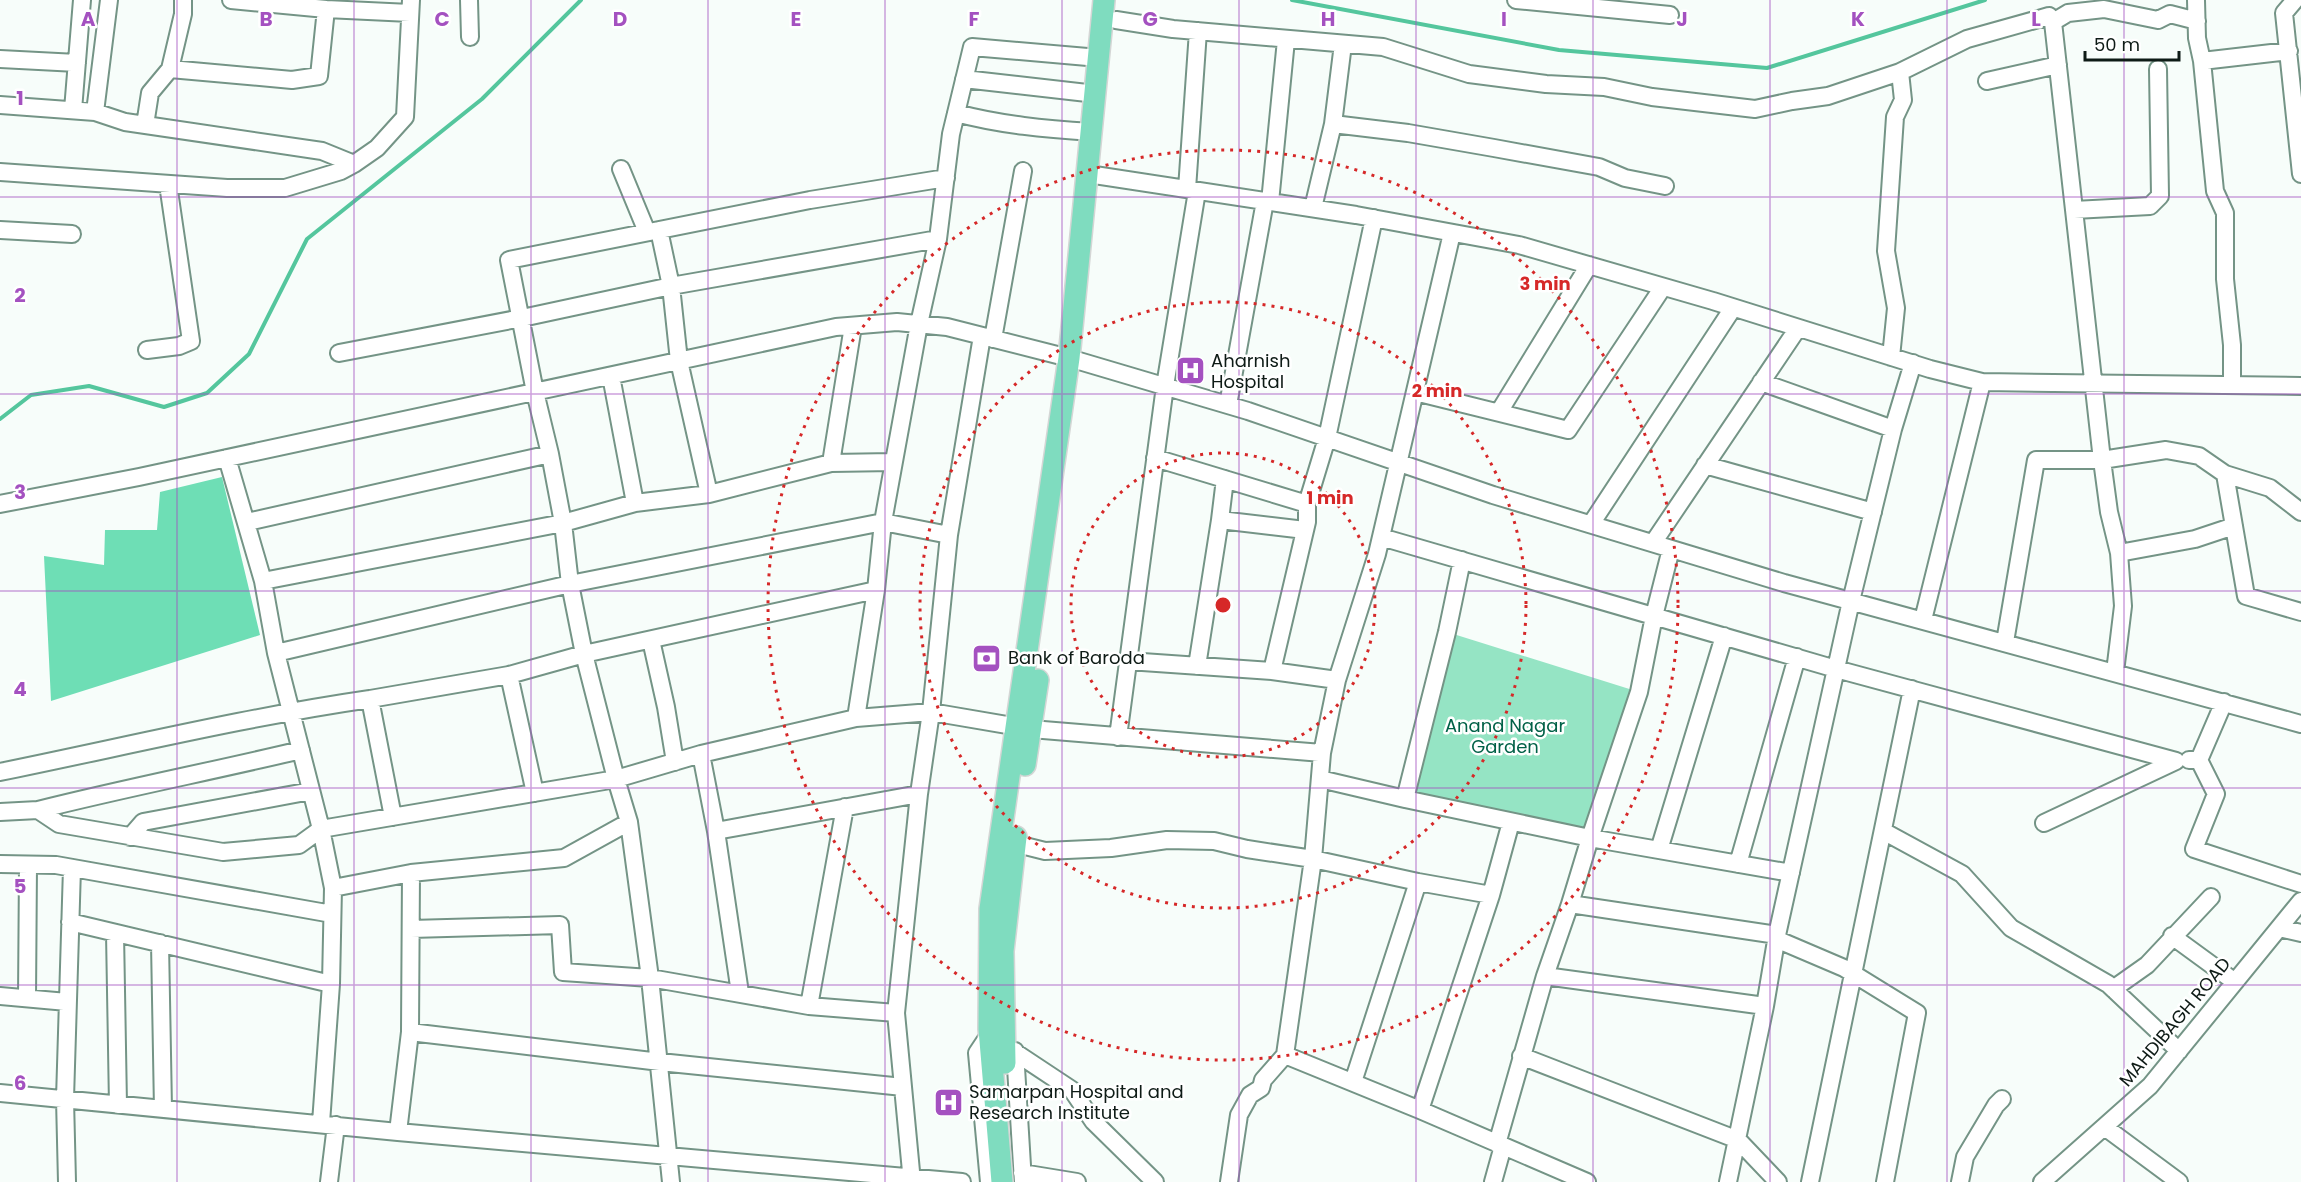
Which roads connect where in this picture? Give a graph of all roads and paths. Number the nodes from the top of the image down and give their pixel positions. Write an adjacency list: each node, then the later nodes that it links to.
1 (82, 0): 24 (street)
2 (109, 0): 34 (street)
3 (183, 0): 26 (street)
4 (231, 0): 11 (street)
5 (470, 0): 17 (street)
6 (1104, 0): 22 (main road)
7 (1516, 0): 13 (street)
8 (2196, 0): 15 (street)
9 (2295, 0): 20 (street)
10 (410, 7): 11 (street); 39 (street)
11 (326, 9): 26 (street)
12 (1116, 10): 16 (street); 44 (main road)
13 (1670, 15)
14 (2054, 21): 15 (street); 25 (street); 28 (street)
15 (2197, 21): 23 (street)
16 (1198, 31): 18 (street); 48 (street)
17 (470, 37)
18 (1286, 40): 19 (street); 49 (street)
19 (1343, 44): 28 (street); 36 (street)
20 (2289, 51): 23 (street); 43 (street)
21 (0, 58): 24 (street)
22 (1099, 58): 29 (street); 31 (main road)
23 (2202, 61): 77 (street)
24 (77, 63): 33 (street)
25 (2058, 65): 30 (street); 51 (street)
26 (170, 69): 37 (street)
27 (2158, 69): 51 (street)
28 (1900, 72): 69 (street)
29 (964, 79): 31 (street); 35 (street)
30 (1987, 81)
31 (1096, 94): 38 (main road)
32 (0, 105): 33 (street)
33 (73, 110): 34 (street)
34 (95, 112): 37 (street)
35 (956, 113): 38 (street); 45 (street)
36 (1333, 124): 47 (street); 50 (street)
37 (145, 125): 39 (street)
38 (1092, 132): 44 (main road)
39 (354, 164): 46 (street)
40 (621, 169): 54 (street)
41 (1023, 171): 66 (street)
42 (0, 172): 46 (street)
43 (2301, 174)
44 (1093, 175): 48 (street); 70 (main road)
45 (946, 178): 54 (street); 57 (street)
46 (168, 184): 67 (street)
47 (1665, 186)
48 (1192, 190): 49 (street); 78 (street)
49 (1268, 201): 50 (street); 82 (street)
50 (1313, 208): 52 (street)
51 (2074, 210): 76 (street)
52 (1374, 218): 55 (street); 85 (street)
53 (0, 230): 56 (street)
54 (653, 231): 59 (street); 62 (street)
55 (1452, 233): 58 (street); 81 (street)
56 (72, 234)
57 (938, 239): 59 (street); 63 (street)
58 (1589, 265): 60 (street); 83 (street)
59 (671, 286): 62 (street); 71 (street)
60 (1663, 287): 61 (street); 83 (street)
61 (1733, 308): 65 (street); 106 (street)
62 (522, 318): 68 (street); 80 (street)
63 (919, 324): 64 (street); 66 (street); 90 (street)
64 (852, 326): 71 (street); 92 (street)
65 (1798, 328): 69 (street); 74 (street)
66 (988, 337): 70 (street); 109 (street)
67 (147, 350)
68 (339, 353)
69 (1891, 357): 72 (street)
70 (1074, 359): 78 (street); 142 (main road)
71 (679, 361): 73 (street); 96 (street)
72 (1913, 363): 75 (street); 84 (street)
73 (611, 376): 80 (street); 97 (street)
74 (1761, 382): 84 (street); 93 (street)
75 (1982, 382): 76 (street); 121 (street)
76 (2094, 383): 77 (street); 89 (street)
77 (2232, 385): 79 (street)
78 (1165, 386): 82 (street); 88 (street)
79 (2301, 386)
80 (535, 392): 86 (street); 87 (street)
81 (1415, 392): 83 (street); 91 (street)
82 (1228, 405): 85 (street)
83 (1498, 412)
84 (1893, 429): 100 (street)
85 (1327, 438): 91 (street); 99 (street)
86 (550, 454): 103 (street); 105 (street)
87 (227, 458): 98 (street); 103 (street)
88 (1155, 458): 95 (street); 128 (street)
89 (2102, 460): 94 (street); 113 (street); 124 (street)
90 (893, 462): 92 (street); 104 (street)
91 (1398, 462): 106 (street); 110 (street)
92 (831, 463): 96 (street)
93 (1705, 465): 100 (street); 111 (street)
94 (2225, 474): 101 (street); 107 (street)
95 (1225, 479): 99 (street); 102 (street)
96 (709, 494): 97 (street)
97 (635, 503): 105 (street)
98 (0, 504)
99 (1306, 504): 108 (street)
100 (1873, 512): 118 (street)
101 (2301, 512)
102 (1220, 520): 108 (street); 129 (street)
103 (247, 522): 115 (street)
104 (883, 522): 109 (street); 116 (street); 117 (street)
105 (562, 523): 115 (street); 116 (street)
106 (1591, 524): 111 (street)
107 (2234, 526): 113 (street); 119 (street)
108 (1305, 530): 131 (street)
109 (950, 535): 139 (street)
110 (1381, 537): 114 (street); 134 (street)
111 (1653, 543): 112 (street)
112 (1671, 549): 118 (street); 120 (street)
113 (2119, 553): 132 (street)
114 (1462, 560): 120 (street); 156 (street)
115 (262, 581): 125 (street)
116 (570, 584): 125 (street); 126 (street)
117 (876, 590): 123 (street); 140 (street)
118 (1851, 601): 121 (street); 130 (street)
119 (2299, 607)
120 (1654, 616): 122 (street); 168 (street)
121 (1923, 620): 124 (street)
122 (1724, 636): 127 (street); 170 (street)
123 (651, 640): 126 (street); 149 (street)
124 (2005, 642): 132 (street)
125 (276, 652): 138 (street)
126 (584, 654): 133 (street); 151 (street)
127 (1797, 657): 130 (street); 173 (street)
128 (1128, 661): 129 (street); 143 (street)
129 (1197, 666): 131 (street)
130 (1836, 669): 135 (street); 177 (street)
131 (1272, 671): 134 (street)
132 (2115, 672): 137 (street)
133 (509, 675): 136 (street); 154 (street)
134 (1337, 680): 145 (street)
135 (1912, 689): 147 (street); 166 (street)
136 (370, 699): 138 (street); 160 (street)
137 (2224, 702): 141 (street); 148 (street)
138 (291, 710): 144 (street); 150 (street)
139 (931, 712): 140 (street); 142 (street); 155 (street)
140 (856, 718): 146 (street)
141 (2301, 724)
142 (1024, 727): 143 (street); 169 (main road)
143 (1118, 737): 145 (street)
144 (301, 750): 153 (street); 158 (street)
145 (1322, 753): 152 (street)
146 (701, 754): 149 (street); 165 (street)
147 (2176, 760): 148 (street); 163 (street)
148 (2199, 760): 179 (street)
149 (675, 762): 151 (street)
150 (0, 772)
151 (616, 779): 154 (street); 161 (street)
152 (1320, 779): 156 (street); 171 (street)
153 (311, 791): 164 (street); 167 (street)
154 (535, 794): 160 (street)
155 (919, 794): 157 (street); 206 (street)
156 (1405, 799): 162 (street)
157 (845, 807): 165 (street); 204 (street)
158 (38, 810): 159 (street); 167 (street)
159 (0, 812)
160 (393, 817): 164 (street)
161 (629, 822): 176 (street); 196 (street)
162 (1511, 822): 168 (street); 181 (street)
163 (2044, 823)
164 (321, 829): 167 (street); 180 (street)
165 (716, 831): 200 (street)
166 (1883, 831): 194 (street); 199 (street)
167 (130, 837)
168 (1590, 838): 170 (street); 184 (street)
169 (1008, 842): 171 (street); 208 (main road)
170 (1659, 850): 173 (street)
171 (1313, 859): 178 (street); 210 (street)
172 (0, 864): 174 (street)
173 (1738, 864): 177 (street)
174 (28, 865): 175 (street); 202 (street)
175 (72, 868): 185 (street); 186 (street)
176 (411, 873): 180 (street); 188 (street)
177 (1791, 873): 192 (street)
178 (1418, 882): 181 (street); 213 (street)
179 (2301, 884)
180 (333, 888): 185 (street)
181 (1491, 895): 220 (street)
182 (2211, 897): 191 (street)
183 (2301, 901): 187 (street, MAHDIBAGH ROAD)
184 (1570, 904): 192 (street); 195 (street)
185 (332, 914): 198 (street)
186 (70, 922): 189 (street); 203 (street)
187 (2279, 928): 190 (street); 197 (street, MAHDIBAGH ROAD)
188 (411, 929): 196 (street); 207 (street)
189 (115, 933): 193 (street); 218 (street)
190 (2301, 933)
191 (2172, 936): 197 (street); 199 (street)
192 (1776, 937): 194 (street); 205 (street)
193 (160, 944): 198 (street); 219 (street)
194 (1853, 974): 244 (street); 245 (street)
195 (1545, 976): 205 (street); 211 (street)
196 (650, 978): 200 (street); 212 (street)
197 (2235, 982): 209 (street, MAHDIBAGH ROAD)
198 (331, 984): 221 (street)
199 (2113, 988): 209 (street)
200 (740, 993): 204 (street)
201 (0, 996): 202 (street)
202 (27, 998): 203 (street)
203 (67, 1002): 216 (street)
204 (809, 1006): 206 (street)
205 (1765, 1006): 224 (street)
206 (896, 1013): 214 (street)
207 (410, 1032): 212 (street); 223 (street)
208 (1001, 1051): 228 (main road); 235 (street); 236 (main road); 238 (street)
209 (2179, 1051): 222 (street, MAHDIBAGH ROAD)
210 (1285, 1055): 213 (street); 239 (street)
211 (1521, 1056): 224 (street); 225 (street)
212 (660, 1062): 214 (street); 226 (street)
213 (1353, 1083): 220 (street)
214 (903, 1087): 229 (street)
215 (0, 1093): 216 (street)
216 (65, 1099): 218 (street); 230 (street)
217 (2002, 1099): 246 (street)
218 (118, 1104): 219 (street)
219 (163, 1108): 221 (street)
220 (1420, 1110): 225 (street)
221 (328, 1124): 223 (street); 231 (street)
222 (2106, 1128): 247 (street, MAHDIBAGH ROAD); 248 (street)
223 (398, 1132): 226 (street)
224 (1738, 1140): 242 (street); 243 (street)
225 (1500, 1145): 240 (street); 241 (street)
226 (670, 1156): 227 (street); 232 (street)
227 (863, 1178): 229 (street)
228 (1021, 1179): 237 (street)
229 (912, 1180): 233 (street)
230 (67, 1182)
231 (329, 1182)
232 (671, 1182)
233 (962, 1182)
234 (984, 1182): 235 (street)
235 (989, 1182)
236 (1002, 1182)
237 (1077, 1182)
238 (1154, 1182)
239 (1229, 1182)
240 (1493, 1182)
241 (1587, 1182)
242 (1728, 1182)
243 (1778, 1182)
244 (1810, 1182)
245 (1885, 1182)
246 (1960, 1182)
247 (2042, 1182)
248 (2179, 1182)

